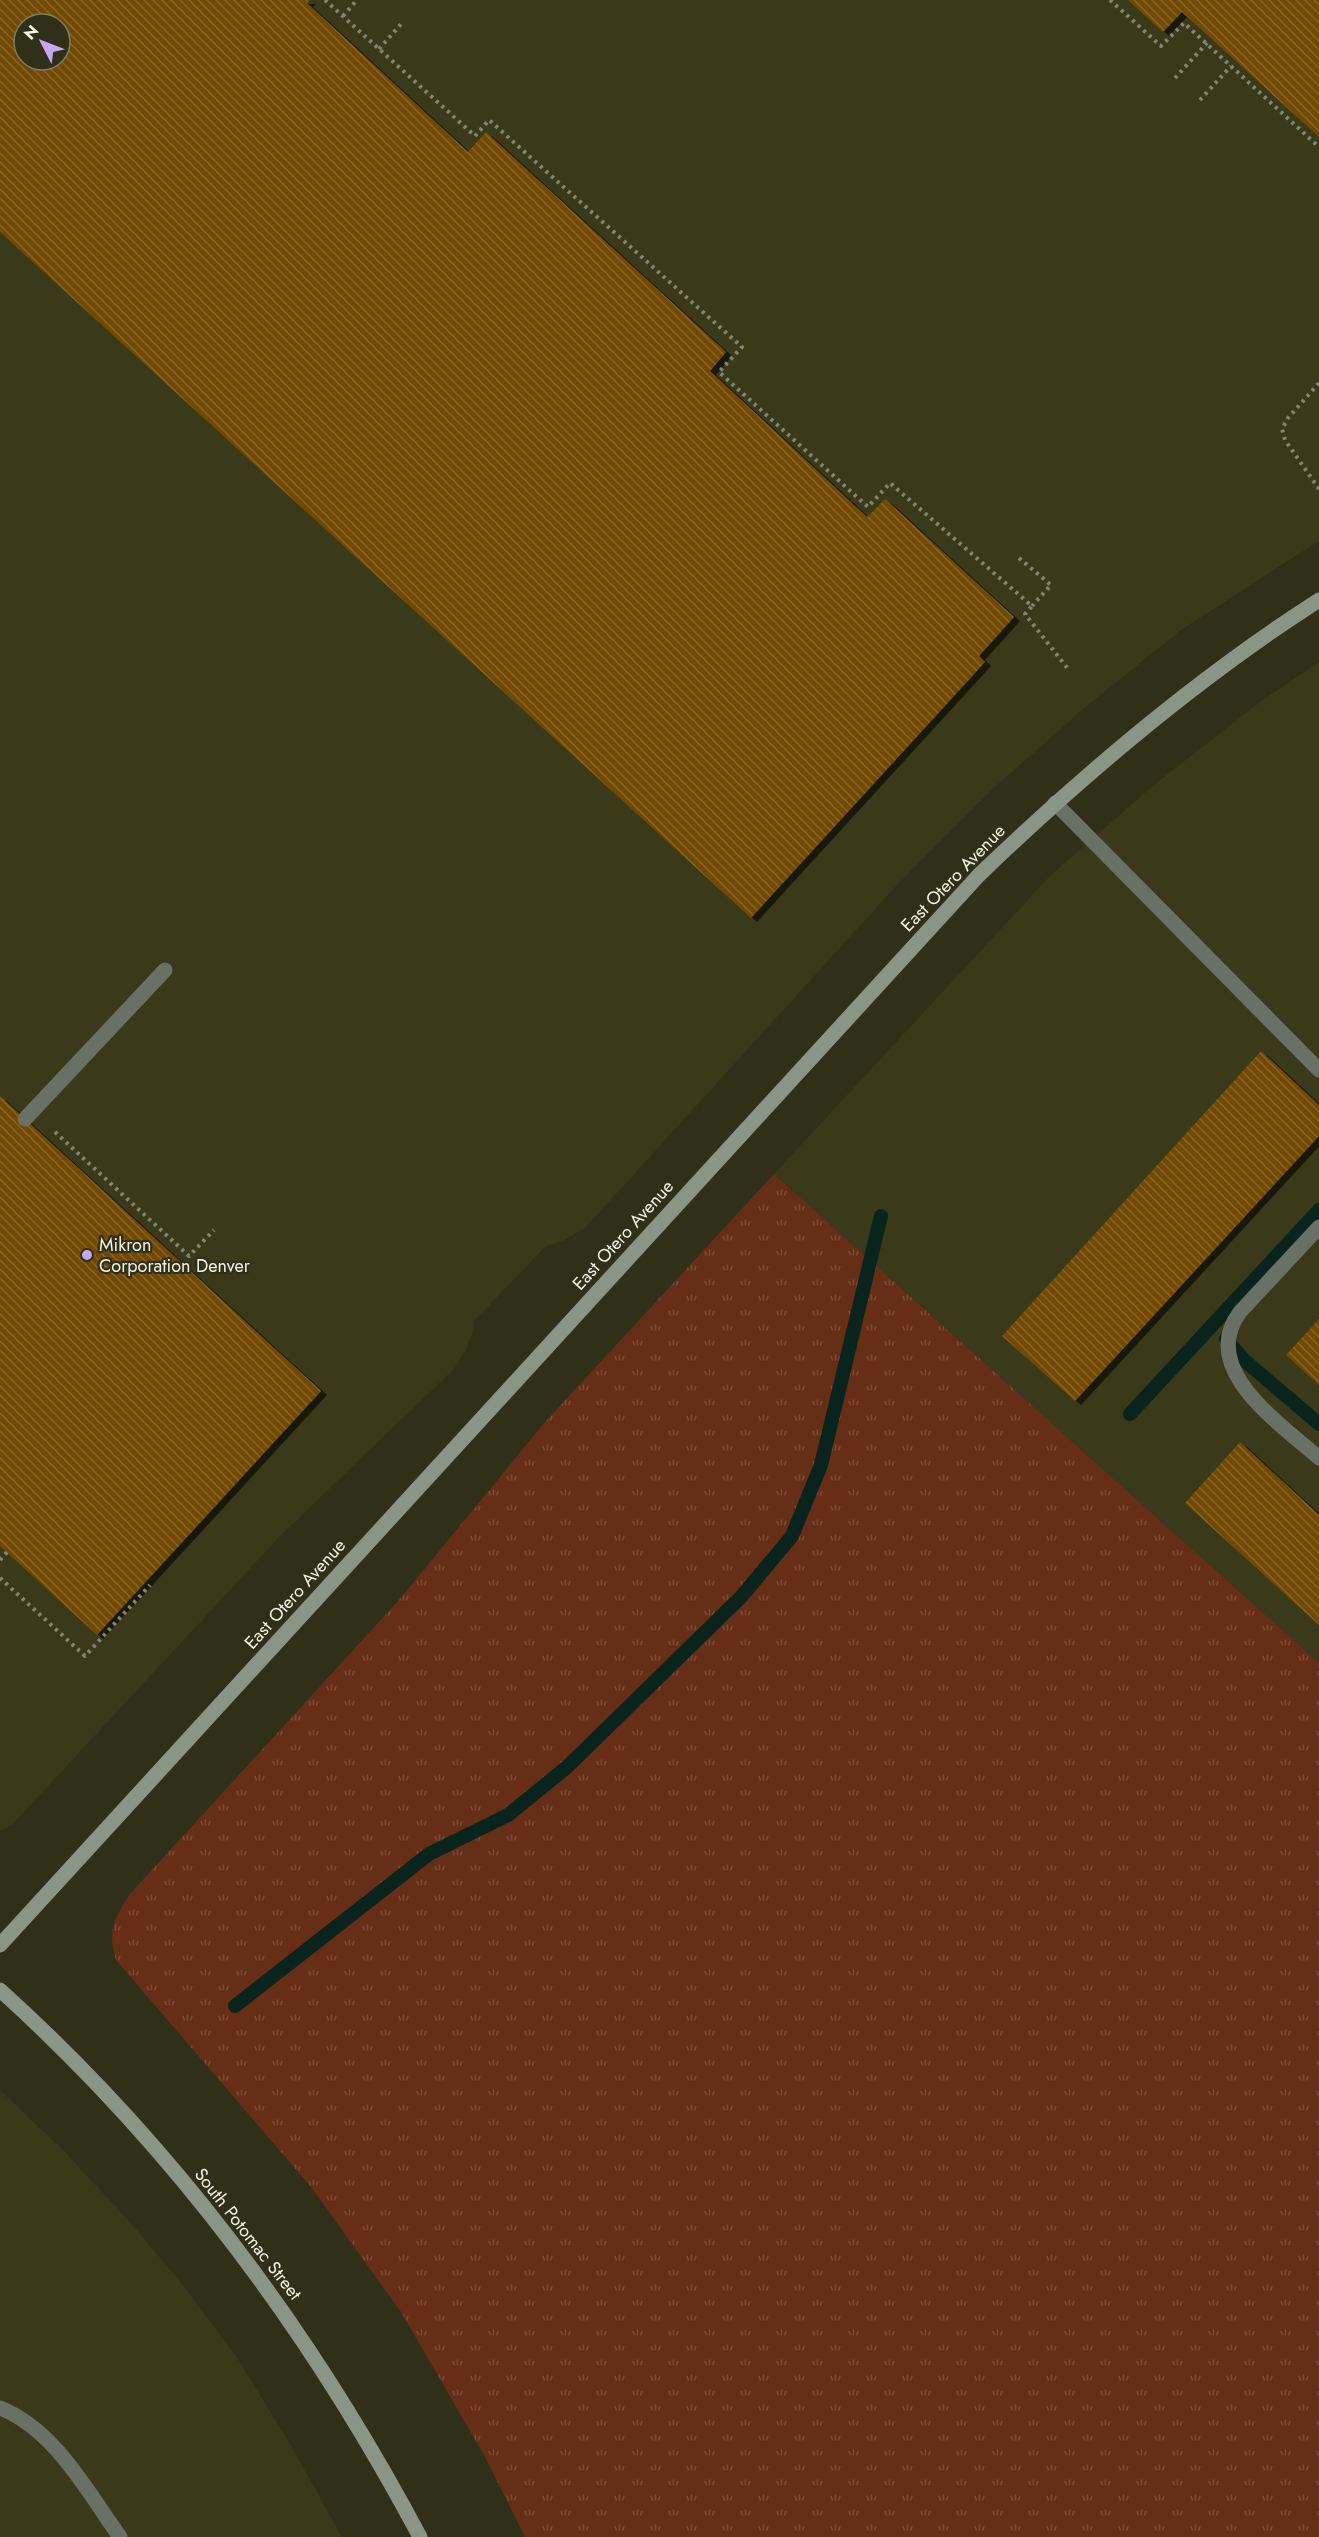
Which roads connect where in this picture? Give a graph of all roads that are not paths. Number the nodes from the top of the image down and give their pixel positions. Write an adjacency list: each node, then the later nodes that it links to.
1 (1319, 600): 2 (street, East Otero Avenue)
2 (1055, 803): 4 (lane); 8 (street, East Otero Avenue)
3 (165, 970): 5 (lane)
4 (1319, 1070)
5 (29, 1115)
6 (1319, 1227): 7 (lane)
7 (1319, 1458)
8 (0, 1945)
9 (0, 1990): 12 (street, South Potomac Street)
10 (0, 2408): 11 (lane)
11 (120, 2537)
12 (420, 2537)

